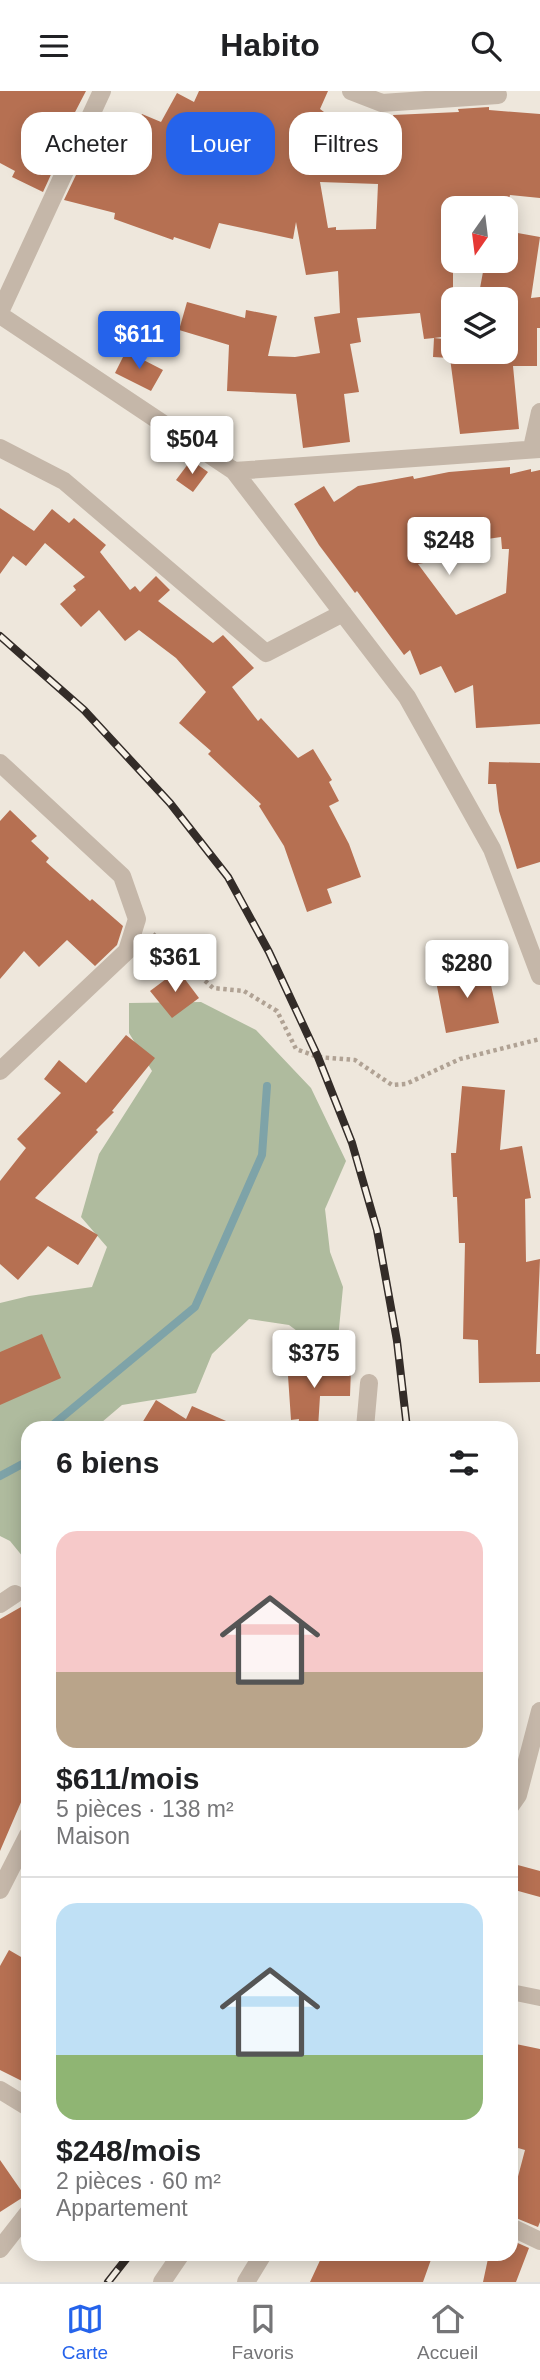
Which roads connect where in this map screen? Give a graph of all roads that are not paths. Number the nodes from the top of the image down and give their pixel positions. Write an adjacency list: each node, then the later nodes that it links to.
1 (102, 91): 4 (street)
2 (351, 91): 3 (street)
3 (498, 95)
4 (0, 313): 8 (street)
5 (540, 412): 7 (street)
6 (0, 448): 9 (street)
7 (536, 449): 8 (street)
8 (234, 471): 9 (street)
9 (343, 613): 11 (street)
10 (4, 774): 12 (street)
11 (540, 977)
12 (0, 1071)
13 (369, 1383): 14 (street)
14 (366, 1421)
15 (540, 1711): 16 (street)
16 (518, 1795)
17 (21, 1845): 18 (street)
18 (6, 1866): 19 (street)
19 (0, 1890)
20 (518, 1993): 21 (lane)
21 (540, 1998)
22 (0, 2090): 23 (street)
23 (21, 2103)
24 (21, 2222): 27 (street)
25 (518, 2230): 26 (street)
26 (540, 2241)
27 (0, 2249)
28 (176, 2261): 30 (street)
29 (259, 2261): 31 (street)
30 (162, 2282)
31 (246, 2282)

